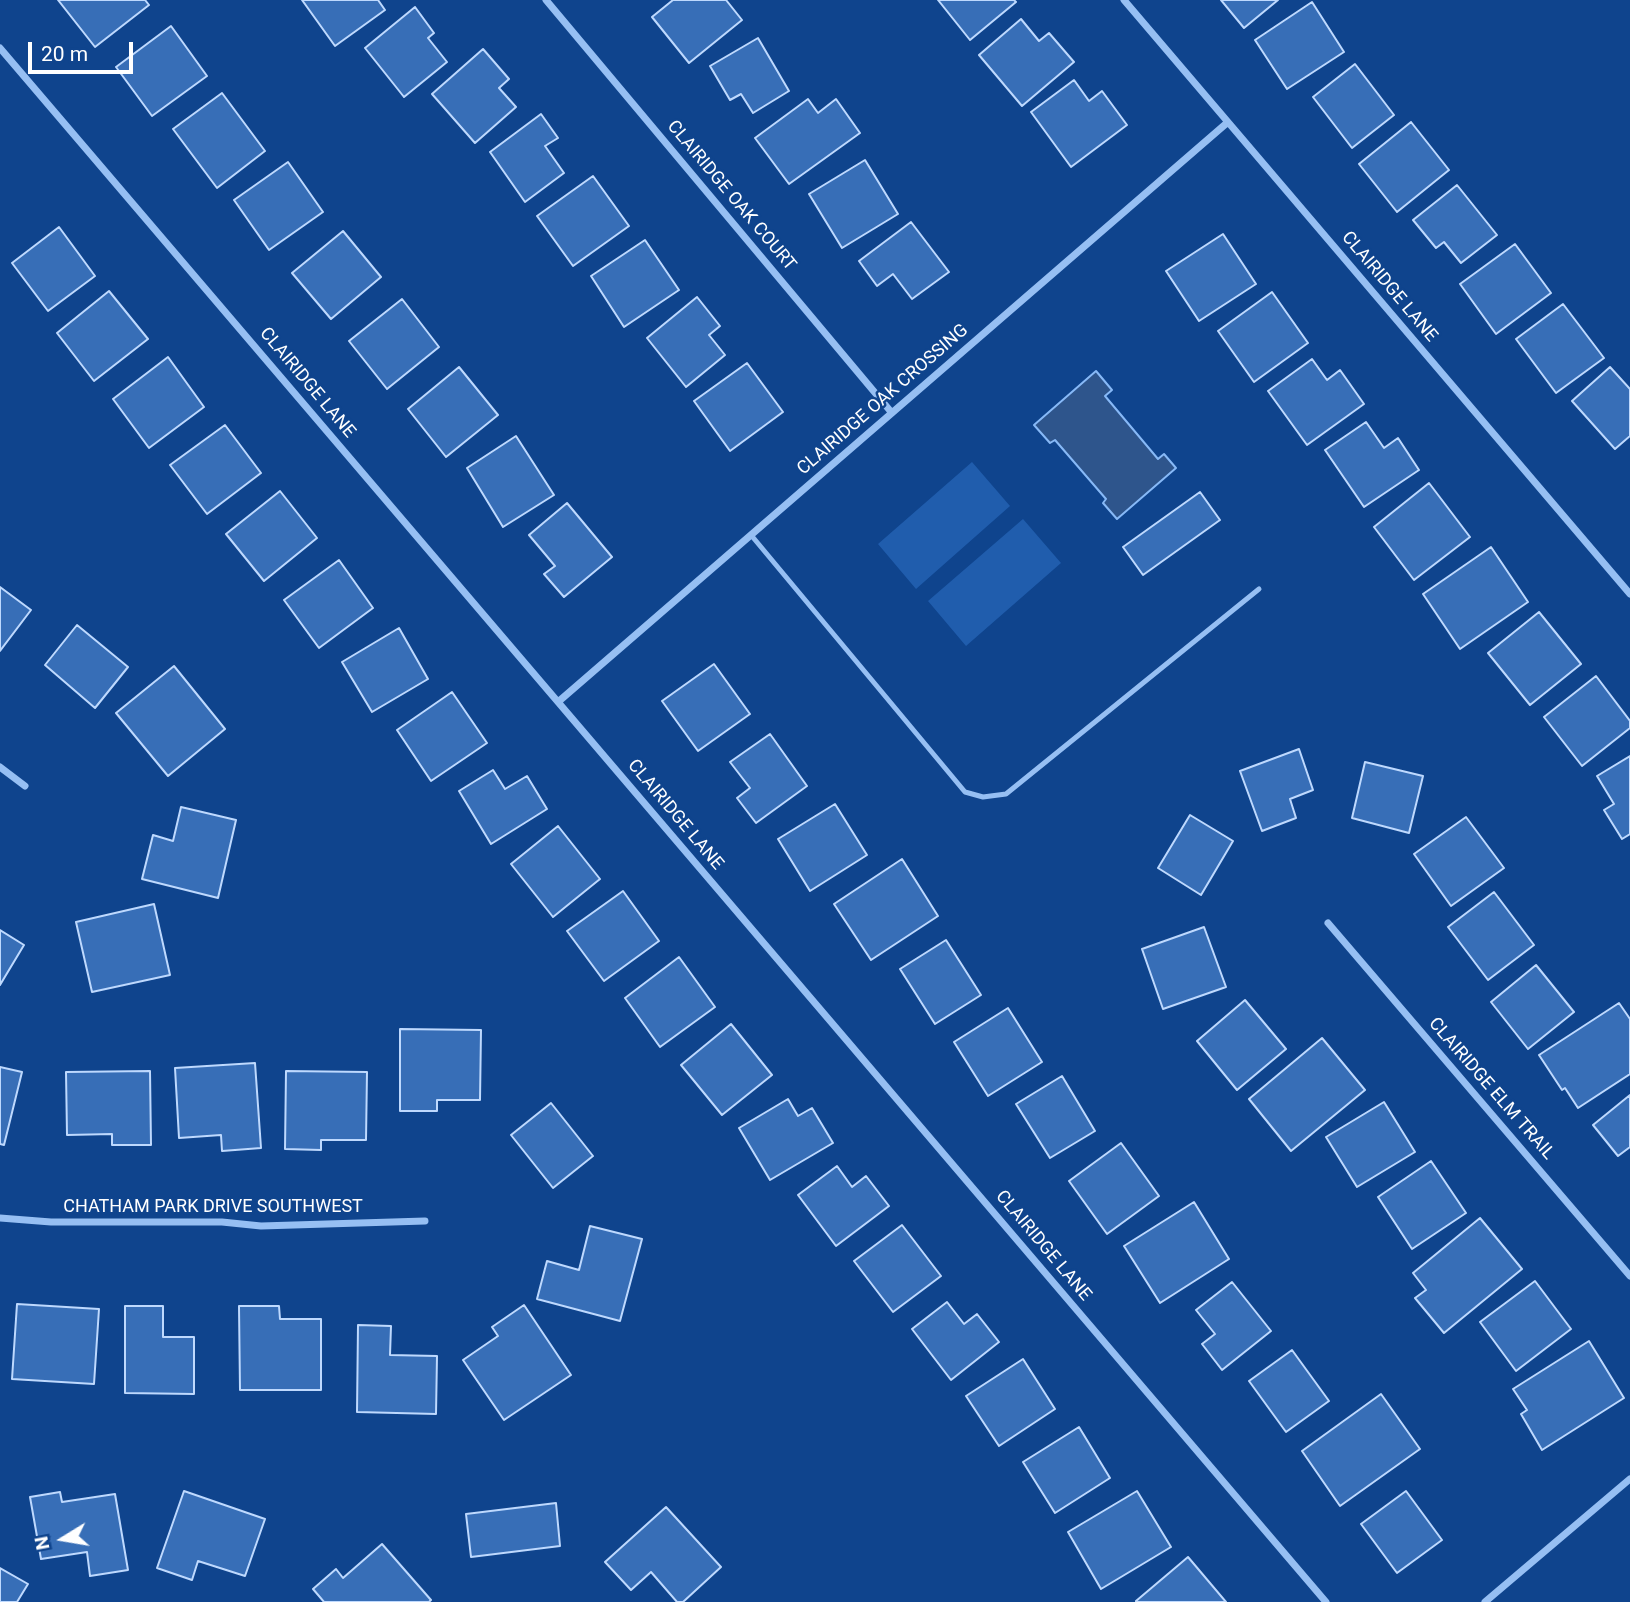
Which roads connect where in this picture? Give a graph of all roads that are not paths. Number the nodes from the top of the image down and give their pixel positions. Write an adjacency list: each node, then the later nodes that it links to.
1 (546, 0): 5 (street, CLAIRIDGE OAK COURT)
2 (1124, 0): 4 (street, CLAIRIDGE LANE)
3 (0, 48): 9 (street, CLAIRIDGE LANE)
4 (1228, 122): 5 (street, CLAIRIDGE OAK CROSSING); 8 (street, CLAIRIDGE LANE)
5 (892, 413): 6 (street, CLAIRIDGE OAK CROSSING)
6 (751, 535): 7 (lane); 9 (street, CLAIRIDGE OAK CROSSING)
7 (1259, 589)
8 (1630, 594)
9 (558, 702): 17 (street, CLAIRIDGE LANE)
10 (0, 766): 11 (street)
11 (25, 786)
12 (1328, 923): 15 (street, CLAIRIDGE ELM TRAIL)
13 (0, 1218): 14 (street, CHATHAM PARK DRIVE SOUTHWEST)
14 (425, 1221)
15 (1630, 1276)
16 (1630, 1479): 18 (street)
17 (1326, 1602)
18 (1485, 1602)

